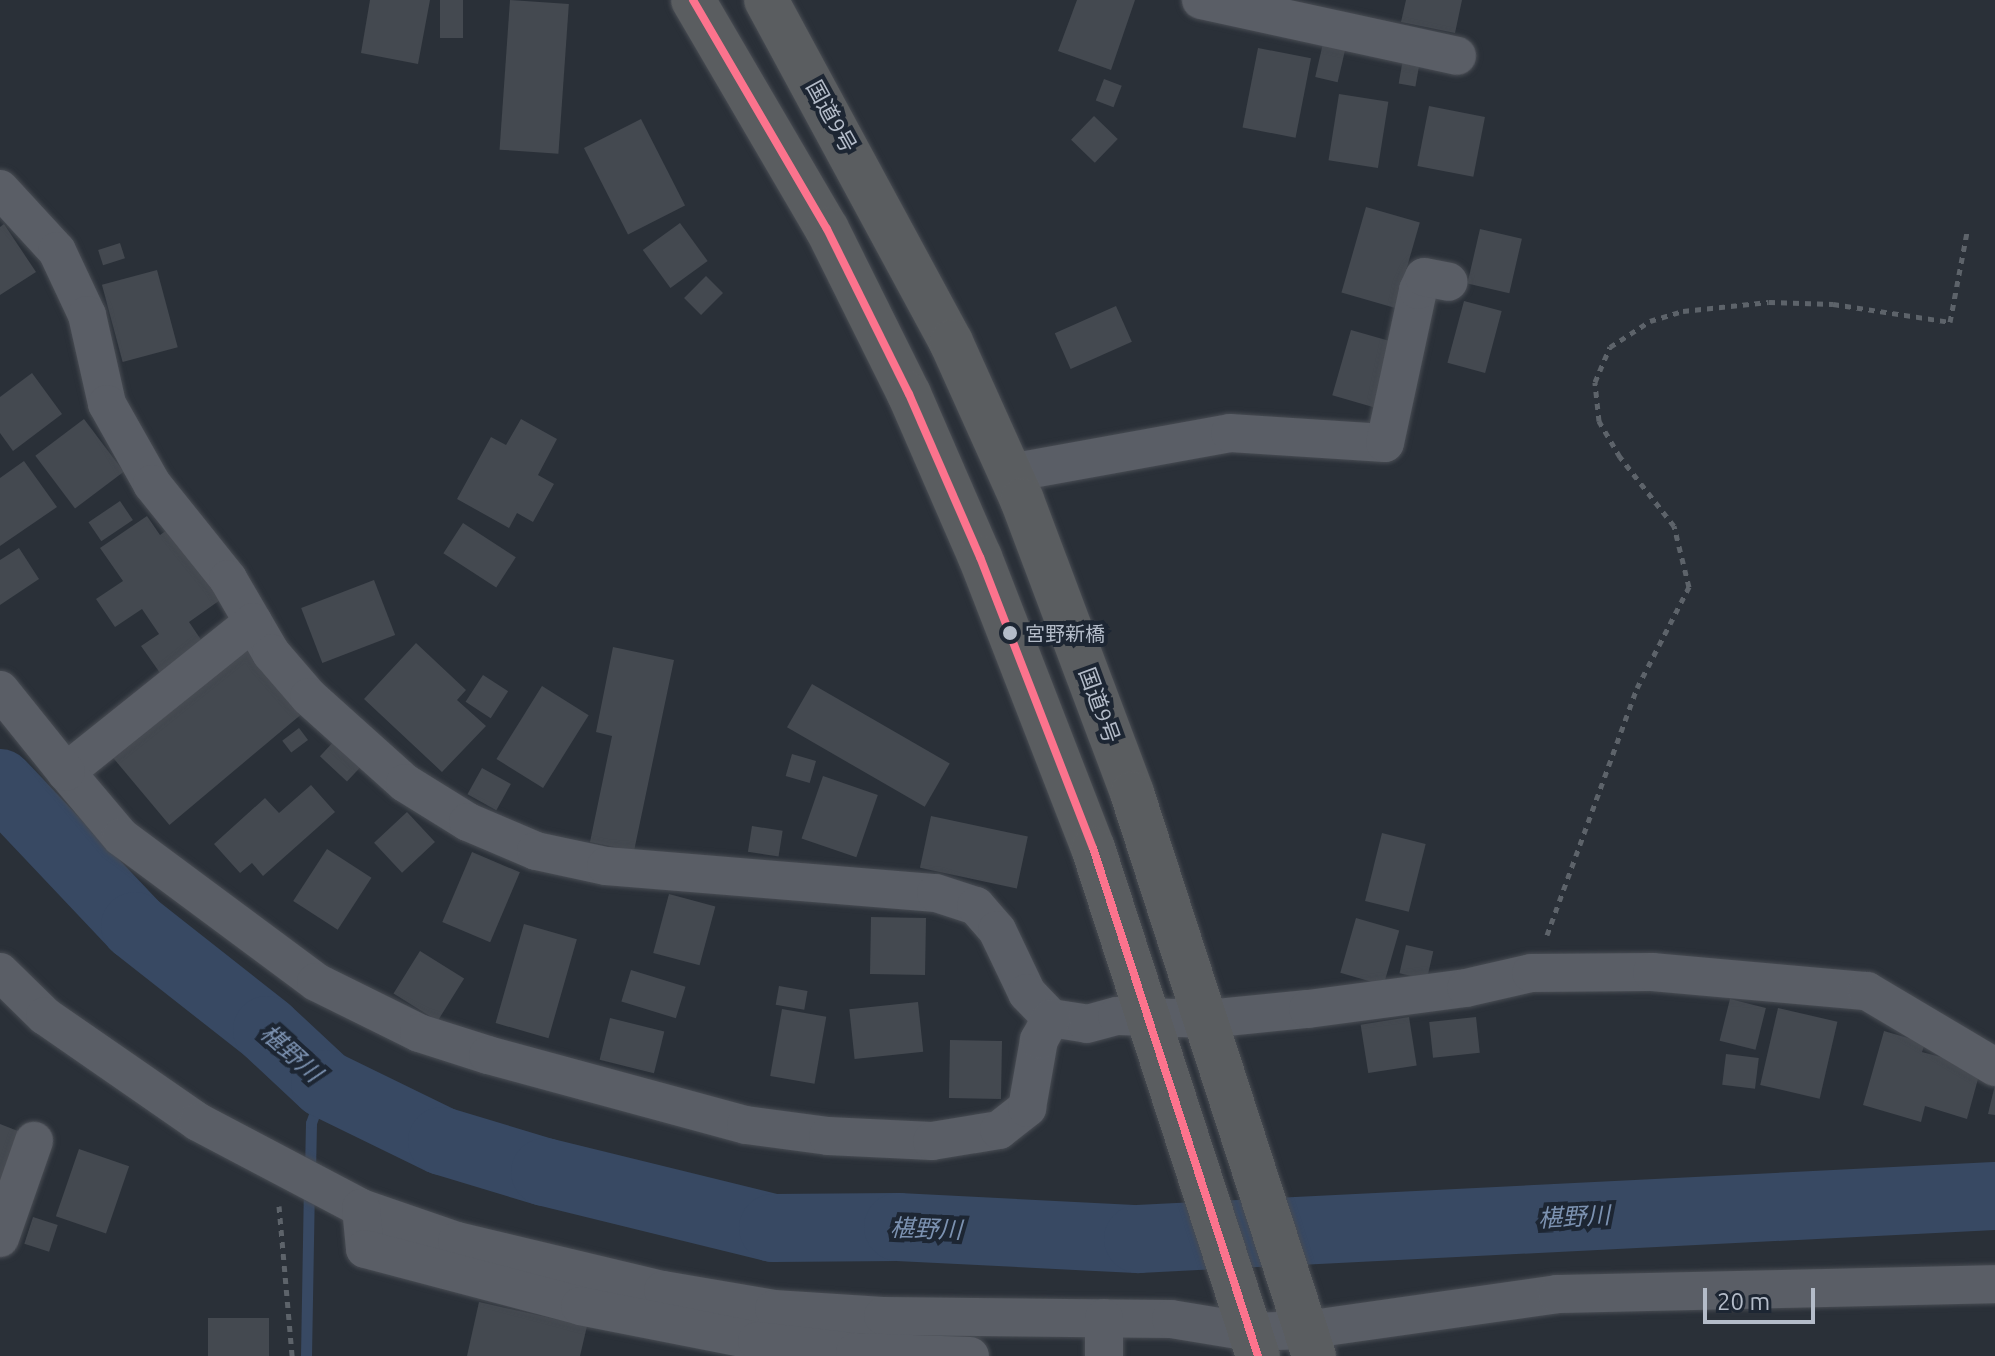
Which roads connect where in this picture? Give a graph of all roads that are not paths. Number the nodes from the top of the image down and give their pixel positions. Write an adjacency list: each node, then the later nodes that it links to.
1 (693, 0): 12 (highway)
2 (766, 0): 7 (highway, 国道9号)
3 (1201, 0): 4 (street)
4 (1457, 56)
5 (0, 189): 8 (street)
6 (1449, 282): 7 (street)
7 (1010, 473): 14 (highway, 国道9号)
8 (253, 622): 10 (street); 13 (street)
9 (0, 690): 10 (street)
10 (66, 772): 13 (street)
11 (0, 972): 17 (street)
12 (1149, 1016): 13 (street); 14 (street); 22 (highway)
13 (1051, 1018)
14 (1207, 1019): 15 (street); 21 (highway, 国道9号)
15 (1995, 1067)
16 (34, 1141): 18 (street)
17 (361, 1208): 20 (street); 23 (street)
18 (0, 1238)
19 (1995, 1284): 21 (street)
20 (1104, 1318): 22 (street); 24 (street)
21 (1305, 1328): 22 (street)
22 (1250, 1330)
23 (970, 1356)
24 (1104, 1356)

